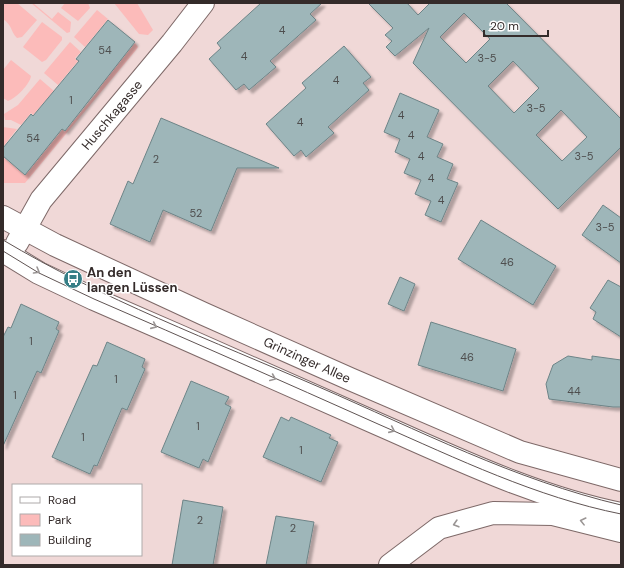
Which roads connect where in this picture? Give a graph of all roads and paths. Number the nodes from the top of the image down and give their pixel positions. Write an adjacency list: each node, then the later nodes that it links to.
1 (203, 3): 3 (street, Huschkagasse)
2 (3, 217): 3 (street, Grinzinger Allee)
3 (23, 229): 4 (street); 5 (street, Grinzinger Allee)
4 (5, 257): 6 (street, one-way to 6)
5 (621, 480)
6 (621, 514)
7 (621, 531): 8 (street, one-way to 8)
8 (390, 565)

